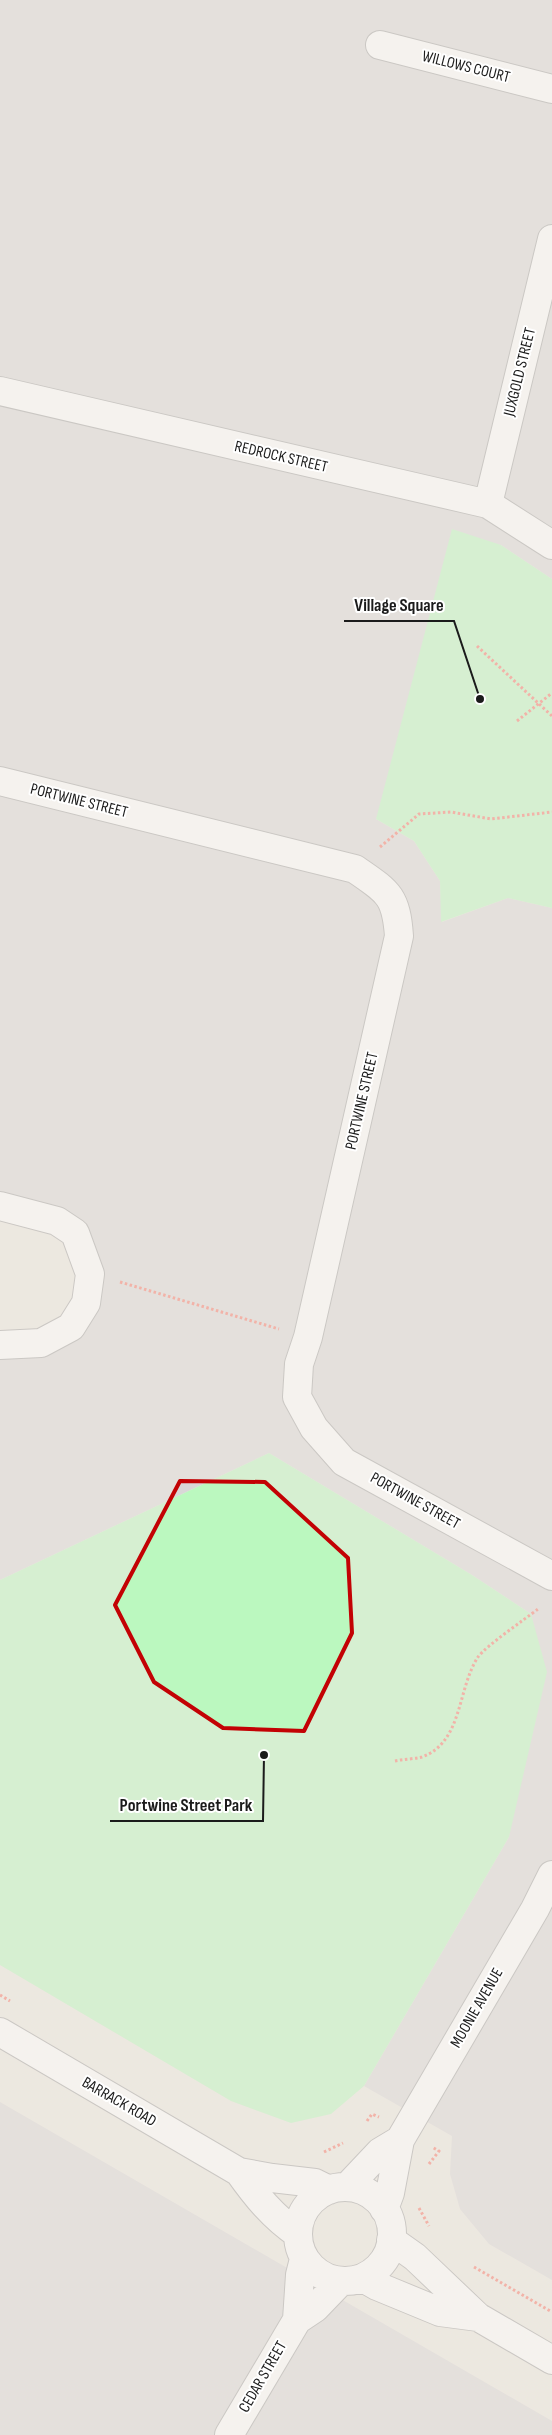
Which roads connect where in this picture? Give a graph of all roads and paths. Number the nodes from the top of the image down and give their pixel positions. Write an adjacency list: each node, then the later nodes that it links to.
1 (380, 45): 2 (street, WILLOWS COURT)
2 (552, 88)
3 (552, 239): 5 (street, JUXGOLD STREET)
4 (0, 391): 5 (street, REDROCK STREET)
5 (488, 504): 6 (street, REDROCK STREET)
6 (552, 545)
7 (477, 646): 9 (path)
8 (552, 693): 9 (path)
9 (539, 703): 10 (path); 11 (path)
10 (552, 716)
11 (517, 721)
12 (0, 781): 14 (street, PORTWINE STREET)
13 (552, 812): 14 (path)
14 (355, 869): 19 (street, PORTWINE STREET)
15 (0, 1206): 16 (street)
16 (90, 1274): 17 (path); 18 (street)
17 (280, 1329)
18 (0, 1344)
19 (552, 1576)
20 (538, 1609): 21 (path)
21 (395, 1761)
22 (552, 1875): 29 (street, MOONIE AVENUE)
23 (0, 1995): 24 (path)
24 (17, 2005)
25 (0, 2032): 32 (street, BARRACK ROAD)
26 (380, 2118): 27 (path)
27 (363, 2128)
28 (350, 2139): 30 (path)
29 (413, 2142): 31 (path); 33 (street, MOONIE AVENUE); 35 (street, MOONIE AVENUE)
30 (316, 2152)
31 (428, 2165)
32 (239, 2172): 33 (street, BARRACK ROAD); 38 (street, BARRACK ROAD)
33 (338, 2188): 35 (street); 38 (street)
34 (419, 2207): 36 (path)
35 (384, 2209): 37 (street)
36 (431, 2229)
37 (391, 2240): 40 (street); 42 (street)
38 (301, 2246): 40 (street); 43 (street, CEDAR STREET)
39 (471, 2265): 41 (path)
40 (352, 2280): 42 (street); 43 (street, CEDAR STREET)
41 (552, 2312)
42 (478, 2317): 44 (street)
43 (297, 2320): 45 (street, CEDAR STREET)
44 (552, 2360)
45 (229, 2435)

